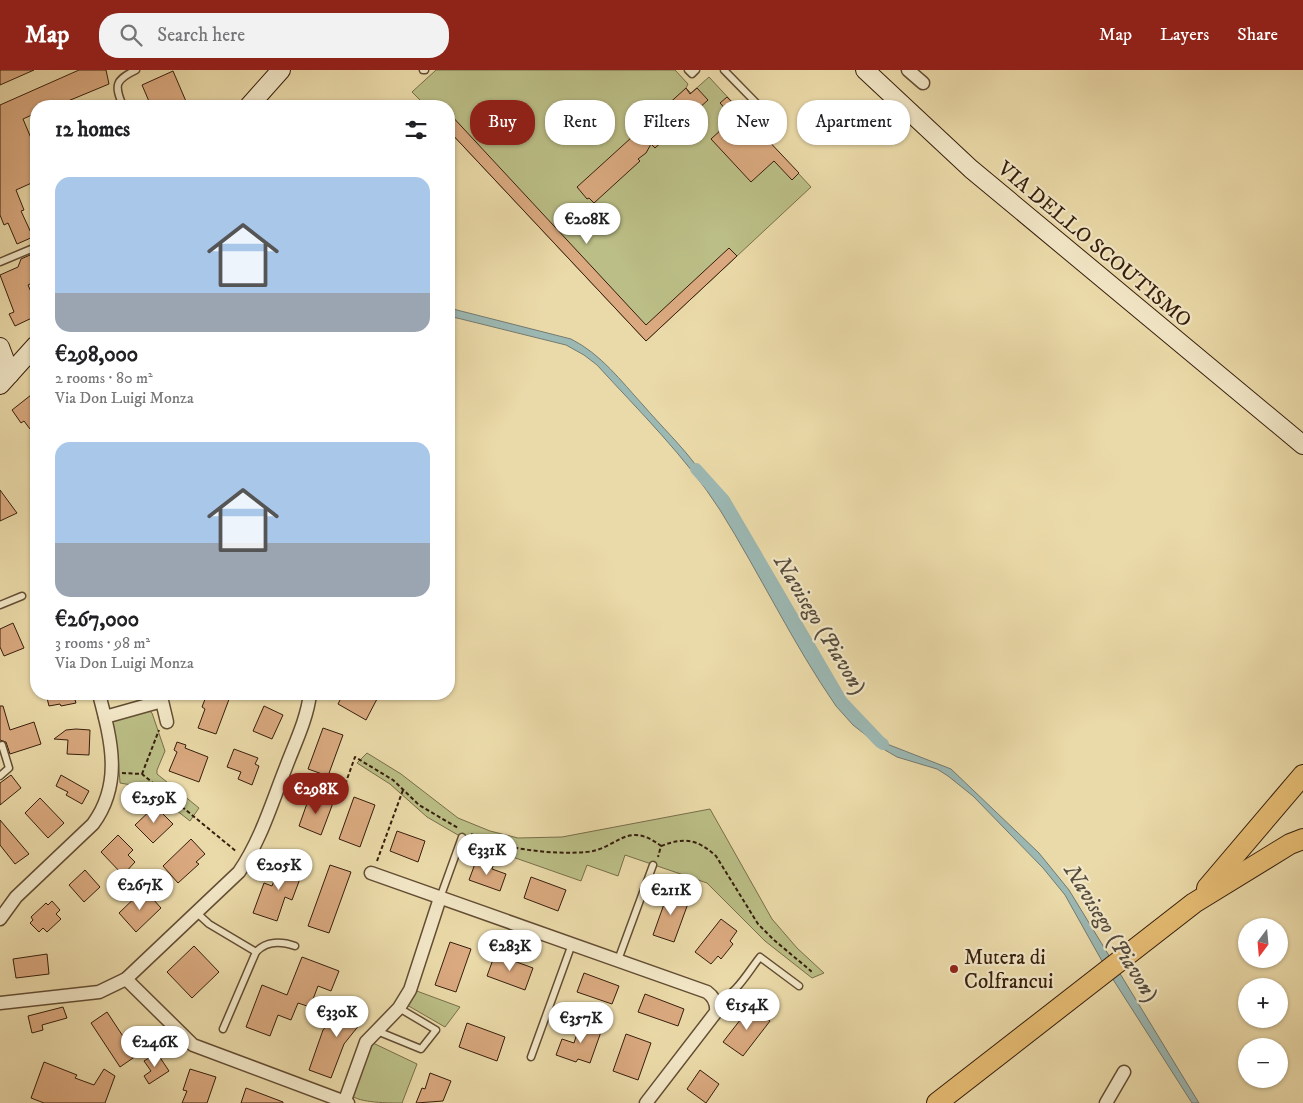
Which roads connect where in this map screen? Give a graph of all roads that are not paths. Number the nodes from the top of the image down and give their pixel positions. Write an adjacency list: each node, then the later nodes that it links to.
1 (136, 70): 9 (lane)
2 (281, 70): 10 (street)
3 (688, 70): 4 (lane)
4 (696, 70)
5 (724, 70): 11 (lane)
6 (865, 70): 17 (street, VIA DELLO SCOUTISMO)
7 (908, 70): 8 (street)
8 (923, 83)
9 (120, 100)
10 (254, 100)
11 (753, 100)
12 (30, 250): 13 (lane)
13 (0, 262)
14 (0, 347): 16 (street)
15 (30, 352): 16 (street)
16 (5, 380)
17 (1303, 445)
18 (22, 596): 19 (lane)
19 (0, 605)
20 (101, 700): 22 (street)
21 (309, 700): 33 (street)
22 (105, 717): 23 (street); 34 (street)
23 (167, 722)
24 (2, 745): 26 (lane)
25 (1303, 775): 32 (main road)
26 (0, 776)
27 (464, 834): 31 (lane)
28 (1303, 839): 32 (main road)
29 (653, 865): 38 (lane)
30 (371, 873): 31 (street)
31 (440, 898): 35 (street); 43 (street)
32 (1194, 903): 50 (main road)
33 (197, 913): 37 (lane); 39 (street)
34 (0, 919)
35 (572, 944): 38 (street); 46 (lane)
36 (295, 946): 37 (lane)
37 (256, 952): 44 (lane)
38 (618, 960): 41 (street)
39 (126, 979): 42 (street); 48 (street)
40 (799, 986): 41 (lane)
41 (715, 1002): 49 (street)
42 (0, 1003)
43 (399, 1008): 45 (street); 45 (lane)
44 (223, 1029)
45 (377, 1031): 48 (street)
46 (531, 1056)
47 (1124, 1072): 51 (street)
48 (345, 1103)
49 (646, 1103)
50 (937, 1103)
51 (1106, 1103)

